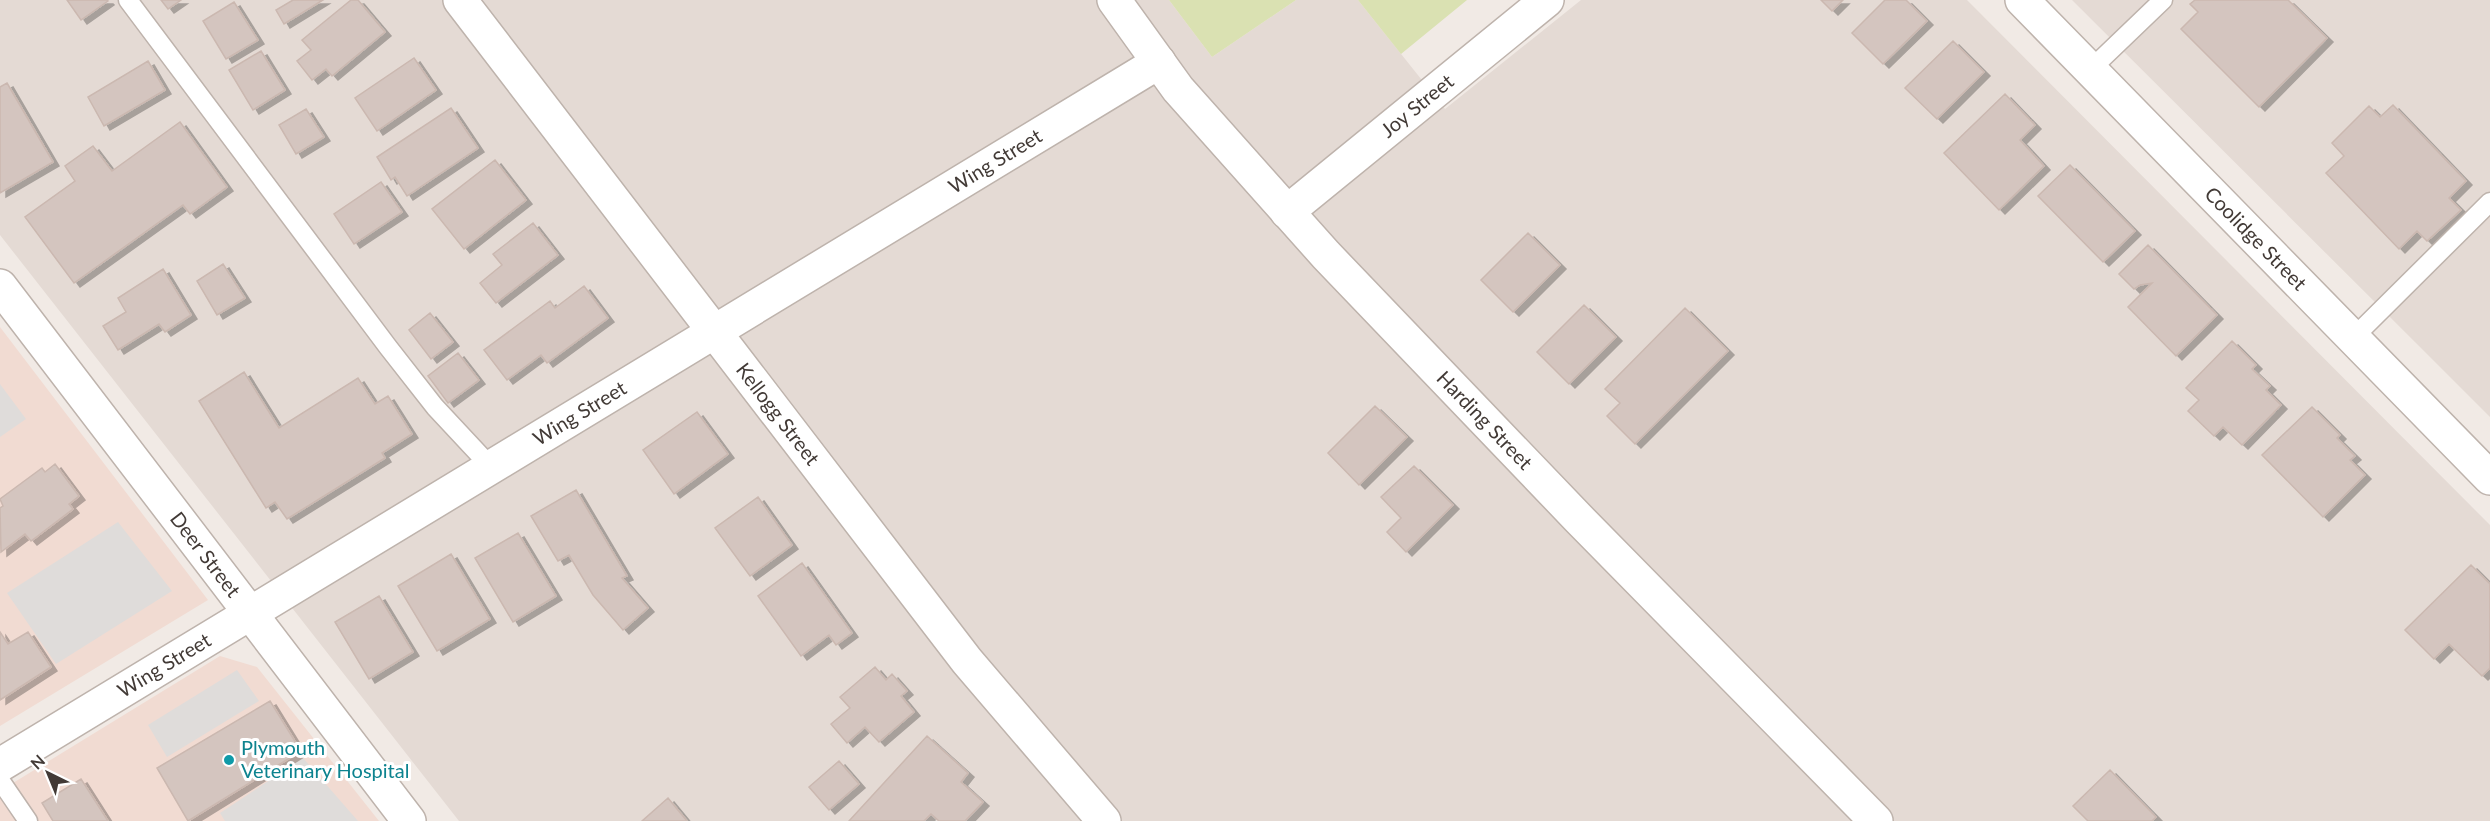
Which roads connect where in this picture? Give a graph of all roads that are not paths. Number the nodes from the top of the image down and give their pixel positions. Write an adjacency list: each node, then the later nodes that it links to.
1 (128, 0): 14 (lane)
2 (460, 0): 12 (street, Kellogg Street)
3 (1114, 0): 7 (street, Harding Street)
4 (1547, 0): 10 (street, Joy Street)
5 (2022, 0): 8 (street, Coolidge Street)
6 (2163, 0): 8 (lane)
7 (1159, 62): 10 (street, Harding Street); 12 (street, Wing Street)
8 (2090, 70): 13 (street, Coolidge Street)
9 (2490, 202): 13 (lane)
10 (1287, 212): 22 (street, Harding Street)
11 (0, 286): 16 (street, Deer Street)
12 (713, 333): 14 (street, Wing Street); 21 (street, Kellogg Street)
13 (2352, 339): 15 (street, Coolidge Street)
14 (491, 468): 16 (street, Wing Street)
15 (2490, 478)
16 (250, 613): 17 (street, Wing Street); 20 (street, Deer Street)
17 (0, 765)
18 (0, 780): 19 (lane)
19 (28, 821)
20 (409, 821)
21 (1104, 821)
22 (1876, 821)

